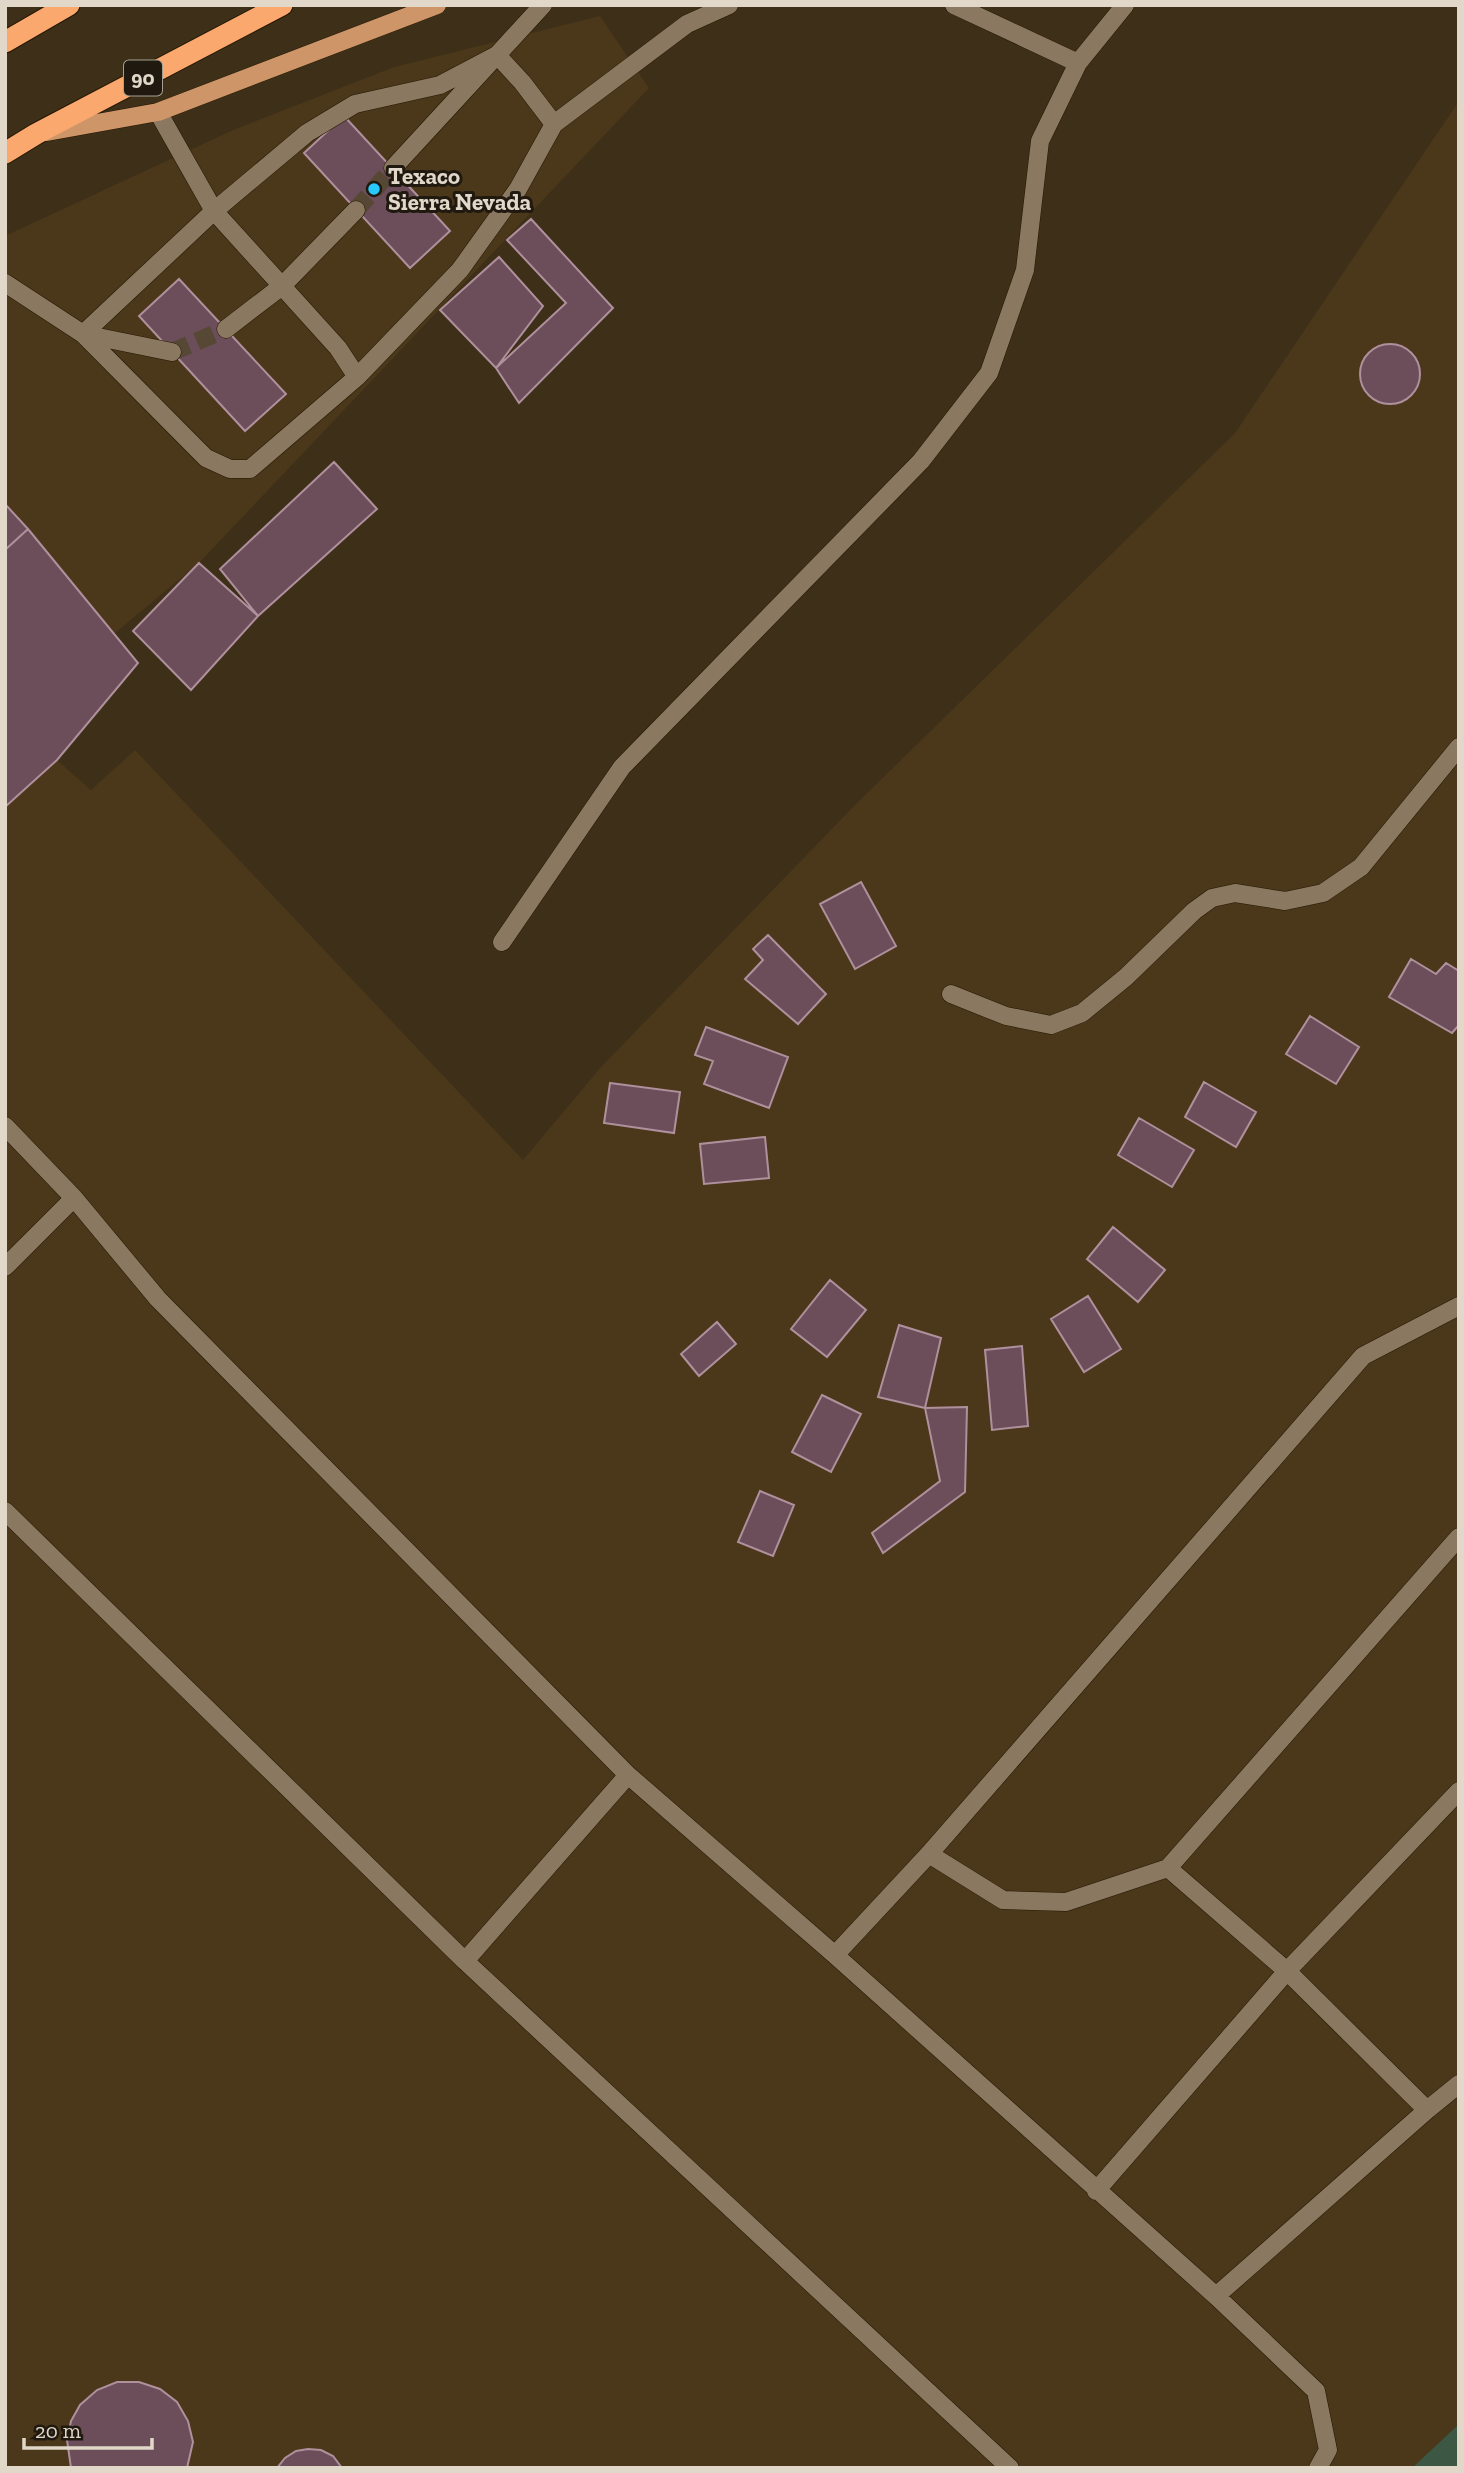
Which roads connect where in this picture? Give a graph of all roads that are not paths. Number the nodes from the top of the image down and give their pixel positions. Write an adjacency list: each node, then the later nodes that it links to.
1 (69, 5): 8 (highway)
2 (282, 5): 13 (highway, 90)
3 (436, 5): 11 (main road)
4 (544, 5): 9 (lane)
5 (729, 5): 12 (lane)
6 (954, 5): 10 (lane)
7 (1125, 5): 10 (lane)
8 (5, 42)
9 (497, 55): 12 (lane); 15 (lane); 17 (lane)
10 (1078, 63): 25 (lane)
11 (158, 112): 13 (main road); 17 (lane)
12 (554, 124): 23 (lane)
13 (36, 134): 14 (highway, 90)
14 (5, 153)
15 (393, 168)
16 (356, 210): 19 (lane)
17 (214, 211): 19 (lane); 21 (lane)
18 (5, 283): 21 (lane)
19 (282, 286): 20 (lane); 23 (lane)
20 (226, 329)
21 (83, 334): 22 (lane); 23 (lane)
22 (172, 352)
23 (357, 377)
24 (1459, 747): 26 (lane)
25 (502, 942)
26 (951, 994)
27 (5, 1126): 28 (lane)
28 (74, 1198): 29 (lane); 33 (lane)
29 (5, 1267)
30 (1459, 1306): 35 (lane)
31 (5, 1511): 38 (lane)
32 (1459, 1537): 36 (lane)
33 (628, 1775): 37 (lane); 38 (lane)
34 (1459, 1791): 39 (lane)
35 (929, 1854): 36 (lane); 37 (lane)
36 (1168, 1868): 39 (lane)
37 (835, 1955): 42 (lane)
38 (465, 1961): 44 (lane)
39 (1287, 1971): 41 (lane); 42 (lane)
40 (1459, 2084): 41 (lane)
41 (1427, 2110): 43 (lane)
42 (1096, 2191): 43 (lane)
43 (1216, 2296): 45 (lane)
44 (1010, 2468)
45 (1318, 2468)

